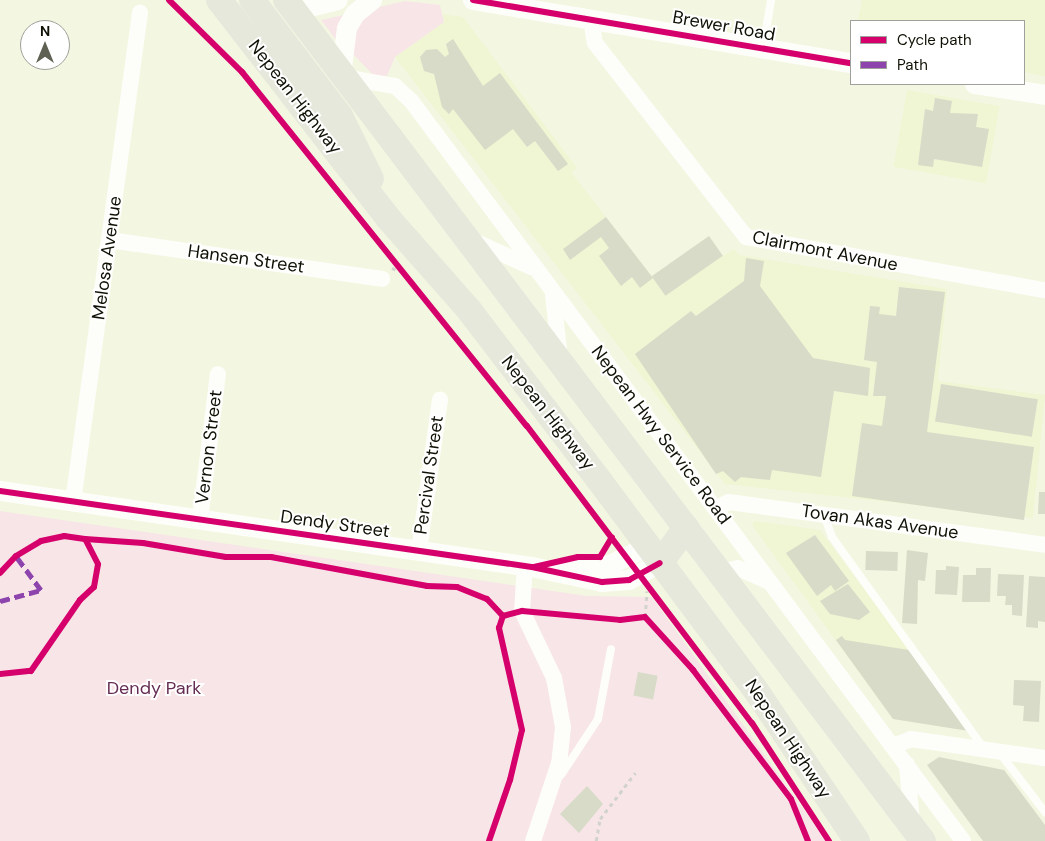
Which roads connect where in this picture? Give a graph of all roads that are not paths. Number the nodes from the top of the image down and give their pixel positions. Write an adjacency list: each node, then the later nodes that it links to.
1 (206, 0): 10 (street)
2 (338, 0): 6 (street)
3 (372, 0): 14 (street)
4 (473, 0): 7 (street, Brewer Road)
5 (771, 0): 12 (lane)
6 (292, 4): 8 (highway); 14 (highway)
7 (547, 6): 11 (street, Brewer Road)
8 (258, 8): 10 (highway); 16 (highway)
9 (140, 13): 20 (street, Melosa Avenue)
10 (229, 14): 18 (highway, Nepean Highway)
11 (600, 21): 12 (street, Brewer Road); 23 (street, Clairmont Avenue)
12 (763, 48): 13 (street, Brewer Road)
13 (850, 63)
14 (342, 76): 16 (highway); 19 (highway); 22 (street, Nepean Hwy Service Road)
15 (981, 85): 17 (street)
16 (322, 91): 18 (highway)
17 (1045, 96)
18 (385, 212): 28 (highway, Nepean Highway)
19 (465, 237): 22 (street, Nepean Hwy Service Road); 24 (highway)
20 (110, 240): 21 (street, Hansen Street); 30 (street, Melosa Avenue)
21 (382, 279)
22 (544, 279): 24 (street, Nepean Hwy Service Road); 31 (street, Nepean Hwy Service Road)
23 (1045, 290)
24 (561, 363): 27 (highway)
25 (218, 374): 33 (street, Vernon Street)
26 (440, 398): 36 (street, Percival Street)
27 (621, 443): 28 (highway); 34 (highway)
28 (599, 480): 38 (highway, Nepean Highway)
29 (0, 491): 30 (street, Dendy Street)
30 (73, 502): 33 (street, Dendy Street)
31 (716, 508): 32 (street, Tovan Akas Avenue); 40 (street, Nepean Hwy Service Road)
32 (824, 515): 35 (street, Tovan Akas Avenue); 44 (lane)
33 (200, 520): 36 (street, Dendy Street)
34 (686, 528): 38 (highway); 39 (highway)
35 (1045, 545)
36 (419, 551): 37 (street, Dendy Street)
37 (529, 567): 38 (street, Dendy Street); 38 (street, Dendy Street); 47 (street)
38 (649, 569): 41 (highway, Nepean Highway)
39 (720, 572): 40 (street, Nepean Hwy Service Road); 41 (highway); 49 (highway)
40 (773, 584): 43 (street, Nepean Hwy Service Road)
41 (711, 631): 51 (highway, Nepean Highway)
42 (611, 649): 47 (lane)
43 (893, 746): 44 (street); 46 (street, Nepean Hwy Service Road)
44 (991, 750): 45 (street); 48 (lane)
45 (1045, 758)
46 (907, 764): 49 (street); 52 (street, Nepean Hwy Service Road)
47 (550, 791): 50 (street)
48 (1045, 812)
49 (918, 835)
50 (533, 841)
51 (857, 841)
52 (963, 841)

